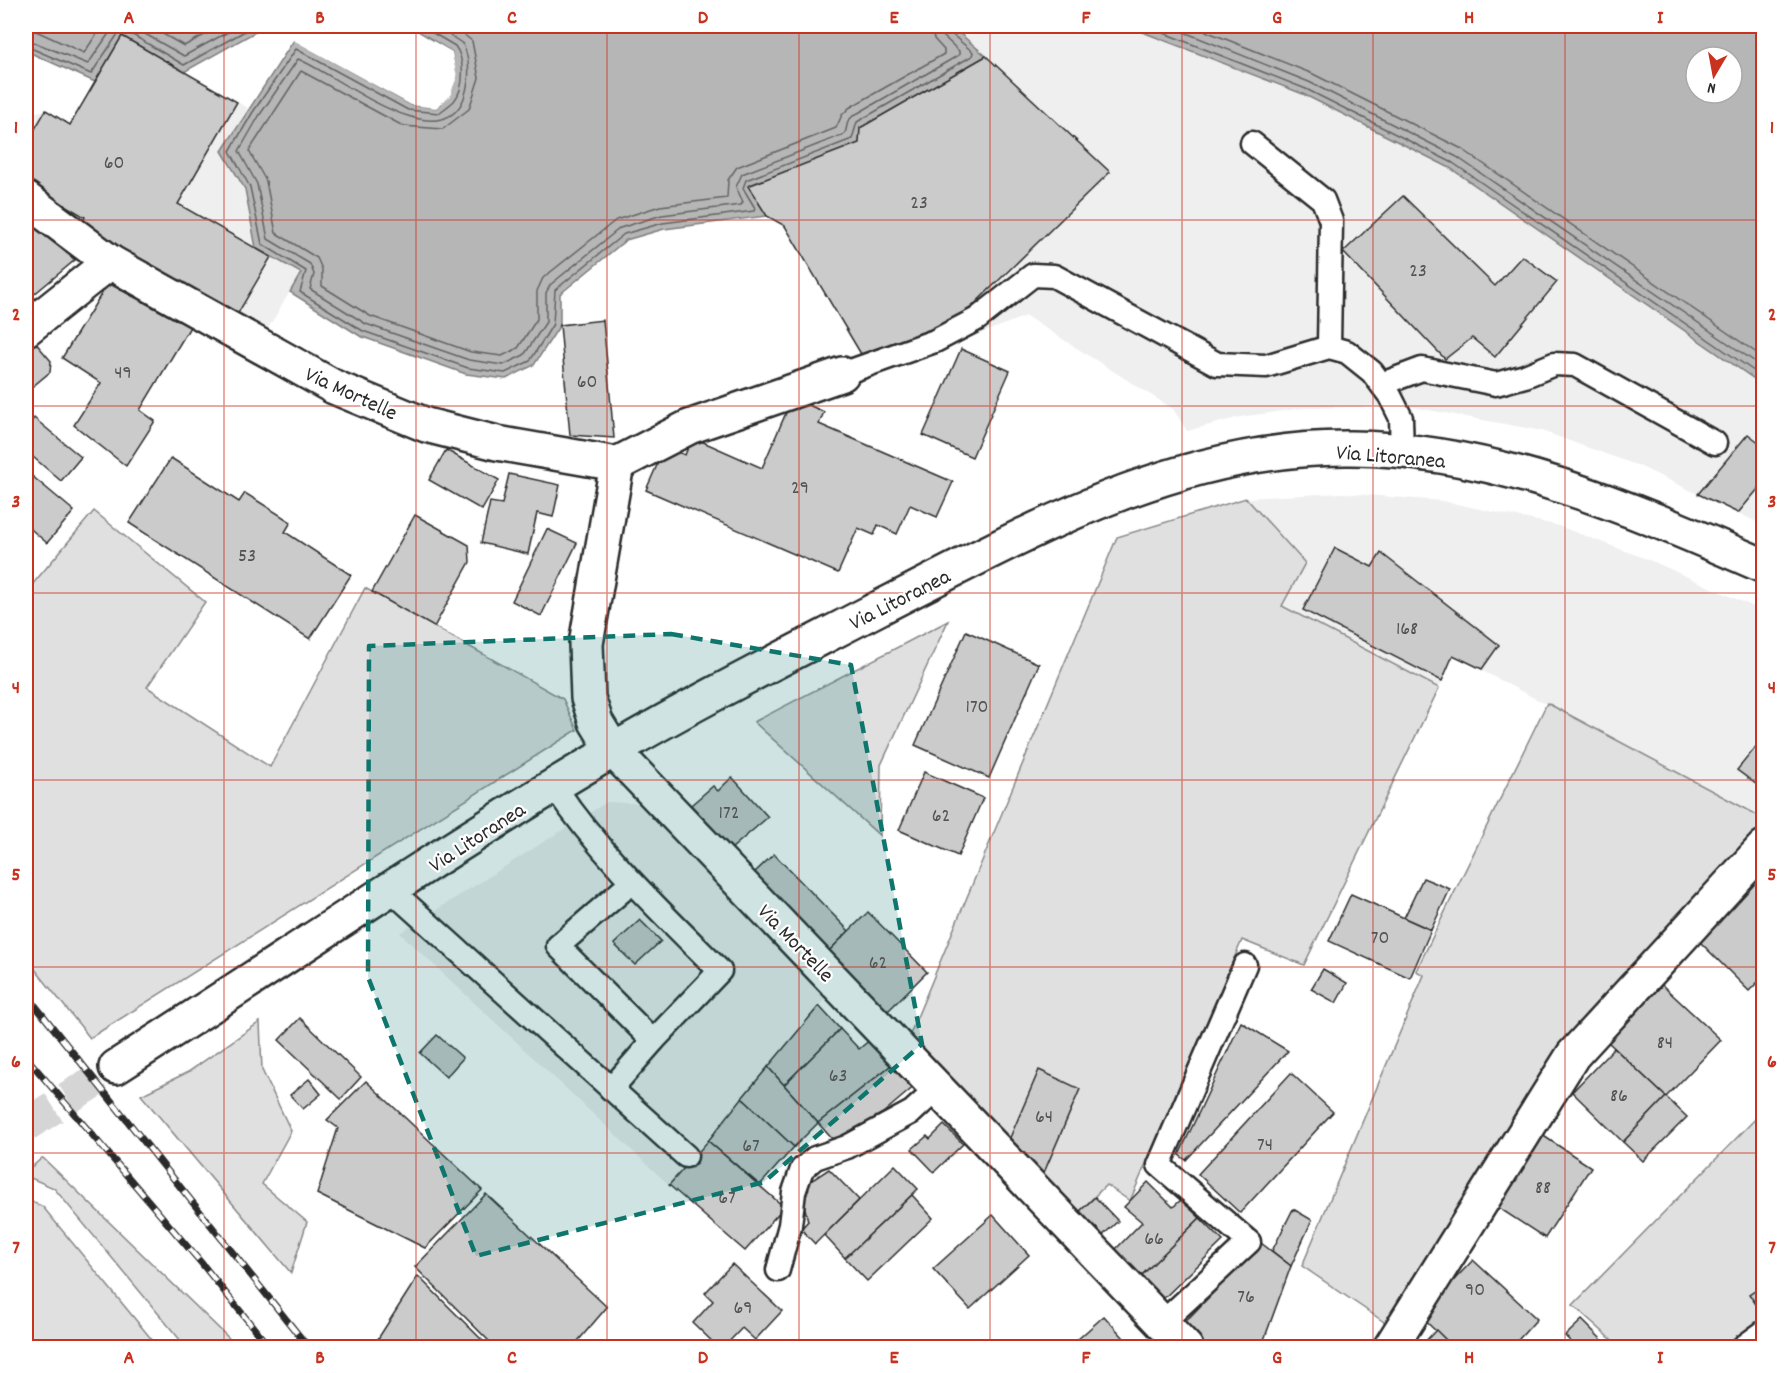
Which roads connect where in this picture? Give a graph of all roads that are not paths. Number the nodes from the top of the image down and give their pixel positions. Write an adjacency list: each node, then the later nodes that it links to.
1 (1252, 143): 5 (lane)
2 (26, 199): 3 (street, Via Mortelle)
3 (110, 262): 4 (street); 10 (street, Via Mortelle)
4 (26, 329)
5 (1329, 347): 6 (lane); 7 (lane)
6 (842, 374): 10 (street)
7 (1382, 384): 8 (lane); 9 (lane)
8 (1715, 443)
9 (1402, 452): 11 (street, Via Litoranea); 12 (street, Via Litoranea)
10 (617, 464): 12 (street, Via Mortelle)
11 (1764, 566)
12 (613, 750): 13 (street, Via Litoranea); 21 (street, Via Mortelle)
13 (554, 786): 15 (lane); 16 (street, Via Litoranea)
14 (1764, 847): 27 (street)
15 (631, 883): 18 (lane); 18 (lane)
16 (391, 890): 19 (street, Via Litoranea); 20 (lane)
17 (1245, 965): 24 (lane)
18 (653, 1041): 20 (lane)
19 (116, 1067)
20 (611, 1089): 22 (lane)
21 (937, 1089): 23 (lane); 24 (street, Via Mortelle)
22 (686, 1156)
23 (778, 1270)
24 (1162, 1323): 26 (street, Via Mortelle)
25 (1764, 1332): 28 (lane)
26 (1185, 1347)
27 (1390, 1347)
28 (1742, 1347)

